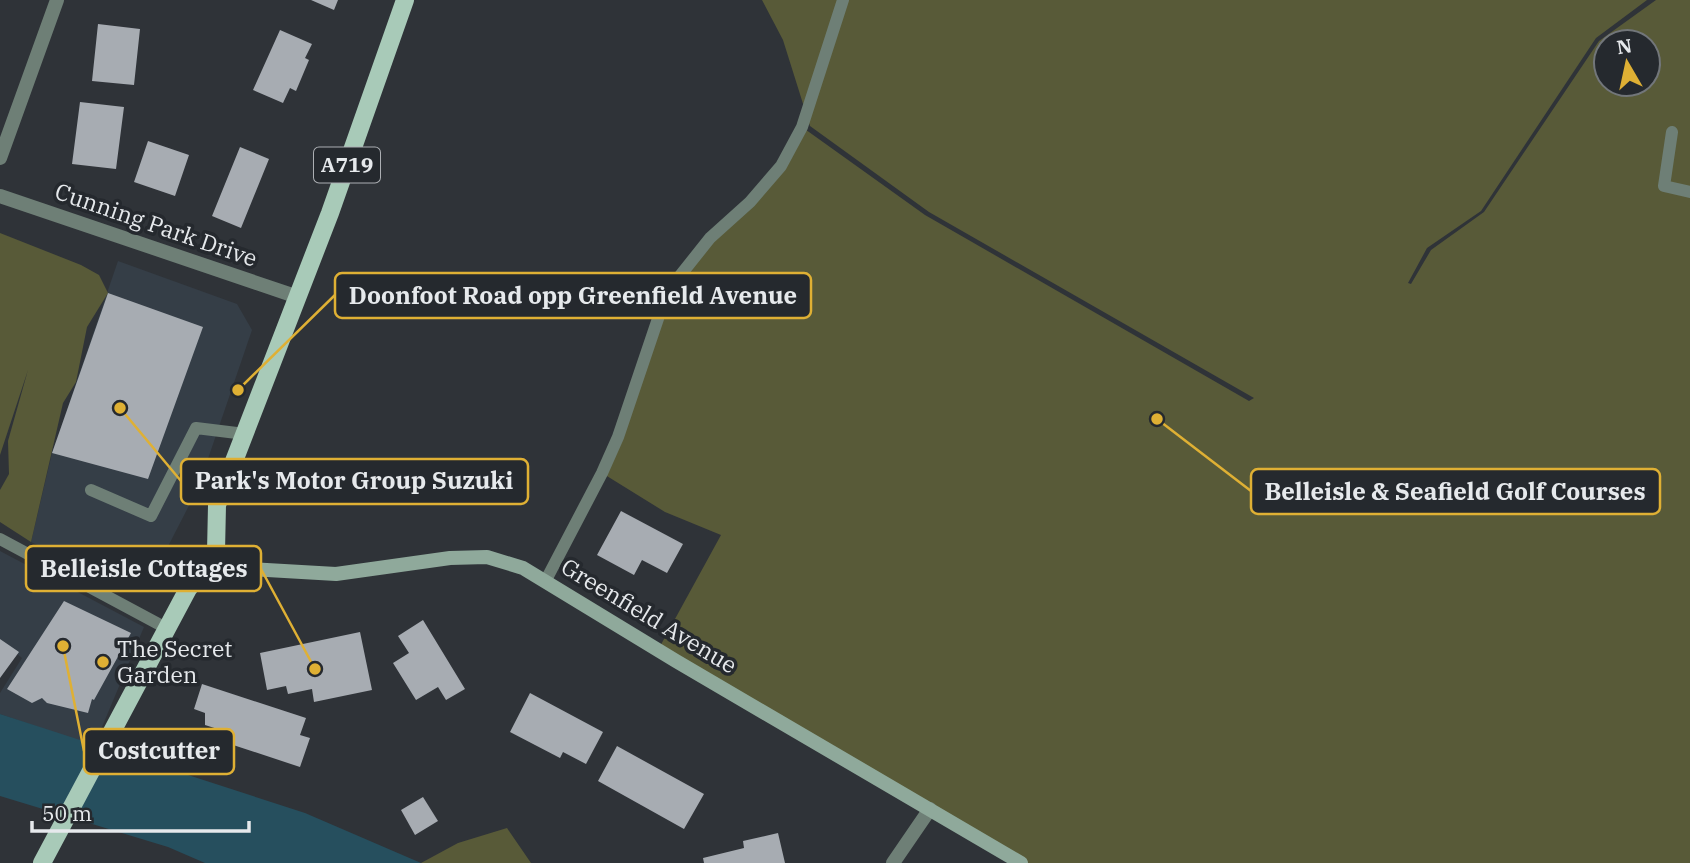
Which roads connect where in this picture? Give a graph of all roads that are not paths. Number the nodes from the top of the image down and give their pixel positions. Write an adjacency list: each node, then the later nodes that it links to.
1 (57, 0): 5 (street)
2 (405, 0): 8 (main road, A719)
3 (843, 0): 13 (lane)
4 (1672, 132): 6 (lane)
5 (0, 159)
6 (1690, 192)
7 (0, 196): 8 (street, Cunning Park Drive)
8 (298, 297): 9 (main road, A719)
9 (245, 434): 10 (lane); 12 (main road, A719)
10 (92, 490)
11 (0, 539): 14 (lane)
12 (216, 552): 13 (street, Greenfield Avenue); 14 (main road)
13 (546, 580): 15 (street, Greenfield Avenue)
14 (166, 628): 16 (main road)
15 (930, 809): 17 (street); 18 (street, Greenfield Avenue)
16 (42, 863)
17 (893, 863)
18 (1021, 863)

